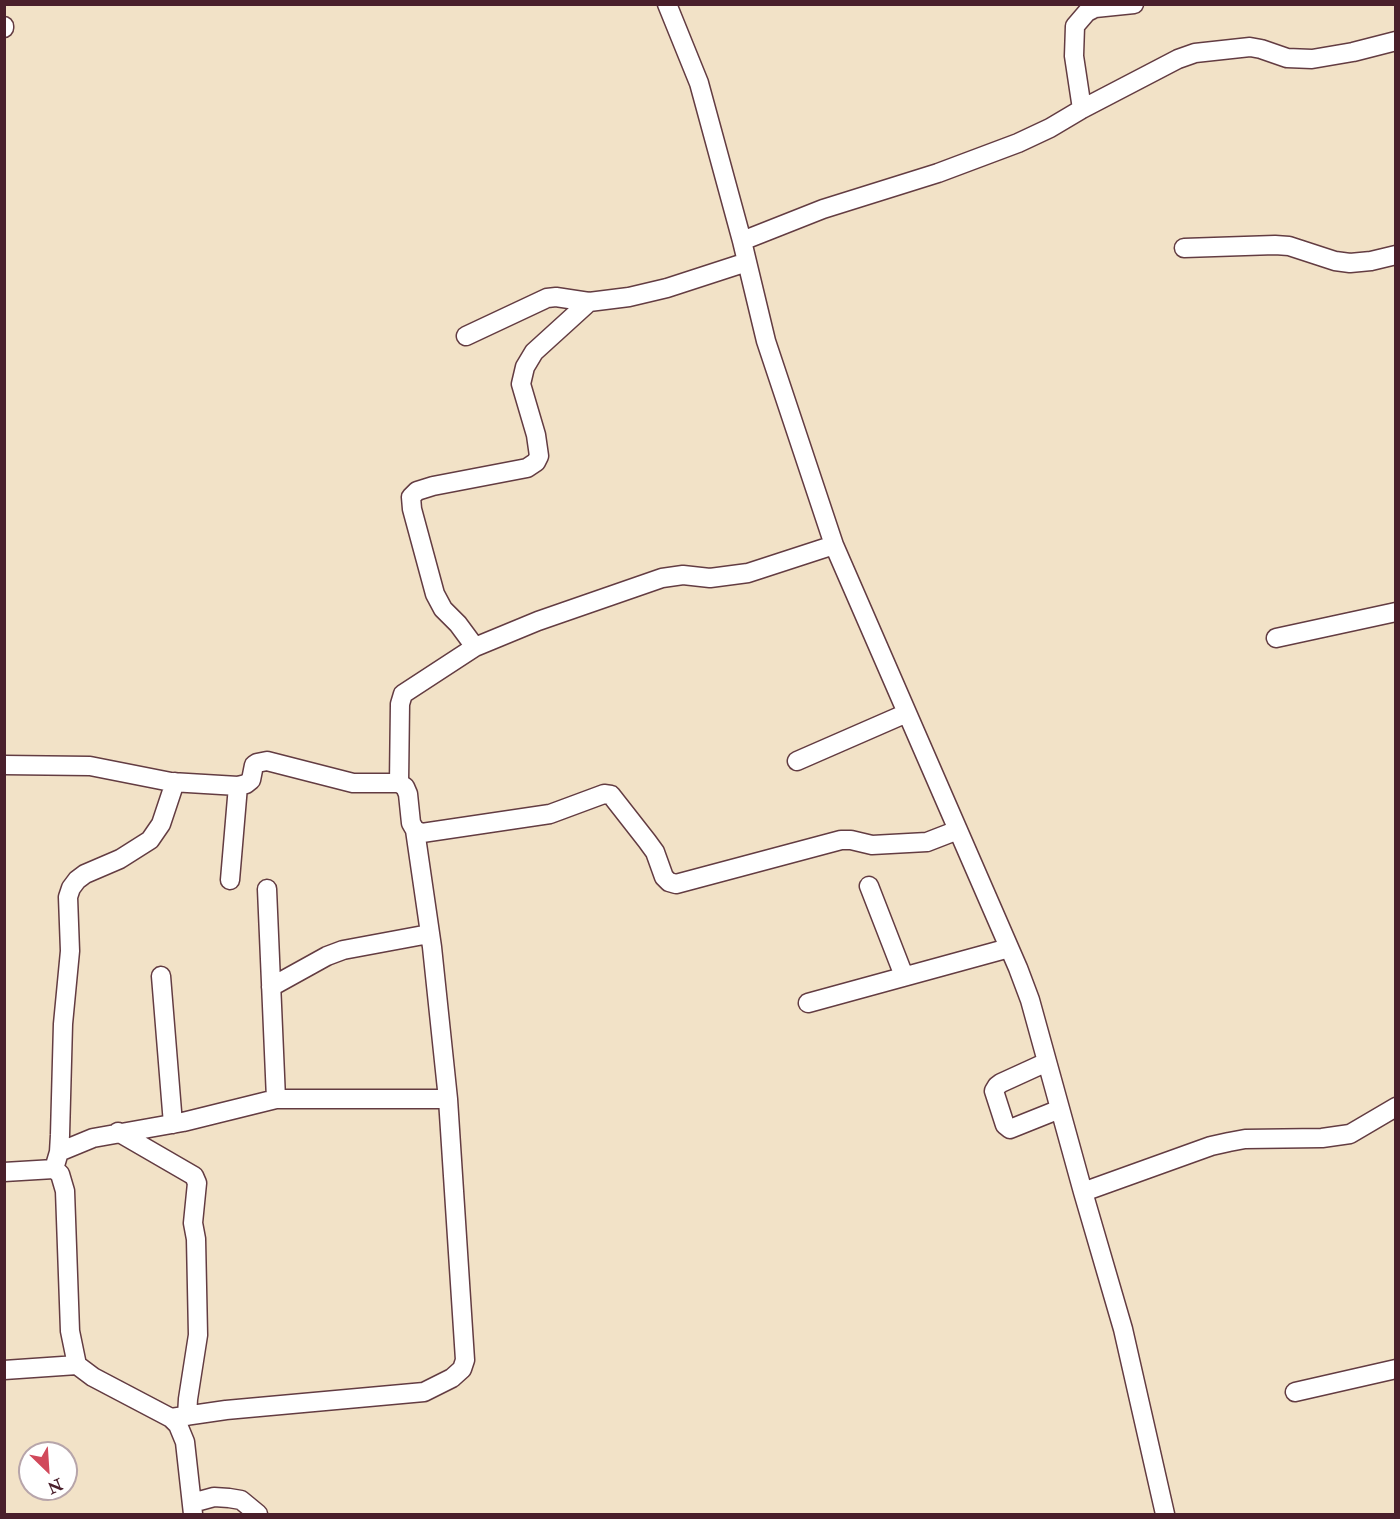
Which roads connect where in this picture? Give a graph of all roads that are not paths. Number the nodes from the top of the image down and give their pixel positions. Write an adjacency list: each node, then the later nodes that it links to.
1 (667, 4): 5 (street)
2 (1134, 4): 4 (street)
3 (1395, 41): 4 (street)
4 (1082, 109): 5 (street)
5 (742, 241): 8 (street)
6 (1184, 248): 7 (street)
7 (1395, 255)
8 (747, 262): 9 (street); 11 (street)
9 (589, 302): 10 (street); 14 (street)
10 (466, 336)
11 (834, 545): 14 (street); 15 (street)
12 (1395, 612): 13 (street)
13 (1276, 638)
14 (475, 646): 19 (street)
15 (907, 713): 16 (street); 22 (street)
16 (797, 761)
17 (4, 765): 18 (street)
18 (176, 782): 20 (street); 39 (street)
19 (399, 783): 20 (street); 21 (street)
20 (238, 786): 23 (street)
21 (415, 830): 22 (street); 26 (street)
22 (958, 830): 27 (street)
23 (230, 880)
24 (869, 886): 29 (street)
25 (267, 889): 30 (street)
26 (429, 934): 30 (street); 34 (street)
27 (1009, 948): 29 (street); 32 (street)
28 (160, 976): 37 (street)
29 (904, 976): 31 (street)
30 (271, 987): 33 (street)
31 (808, 1003)
32 (1047, 1062): 36 (street); 36 (street)
33 (276, 1099): 34 (street); 37 (street)
34 (448, 1099): 46 (street)
35 (1395, 1107): 41 (street)
36 (1060, 1109): 41 (street)
37 (173, 1124): 38 (street)
38 (118, 1132): 39 (street); 46 (street)
39 (57, 1161): 40 (street); 42 (street)
40 (4, 1172)
41 (1083, 1192): 49 (street)
42 (77, 1365): 44 (street); 46 (street)
43 (1395, 1369): 45 (street)
44 (4, 1370)
45 (1295, 1392)
46 (179, 1417): 47 (street)
47 (193, 1509): 48 (street)
48 (258, 1515)
49 (1165, 1515)

